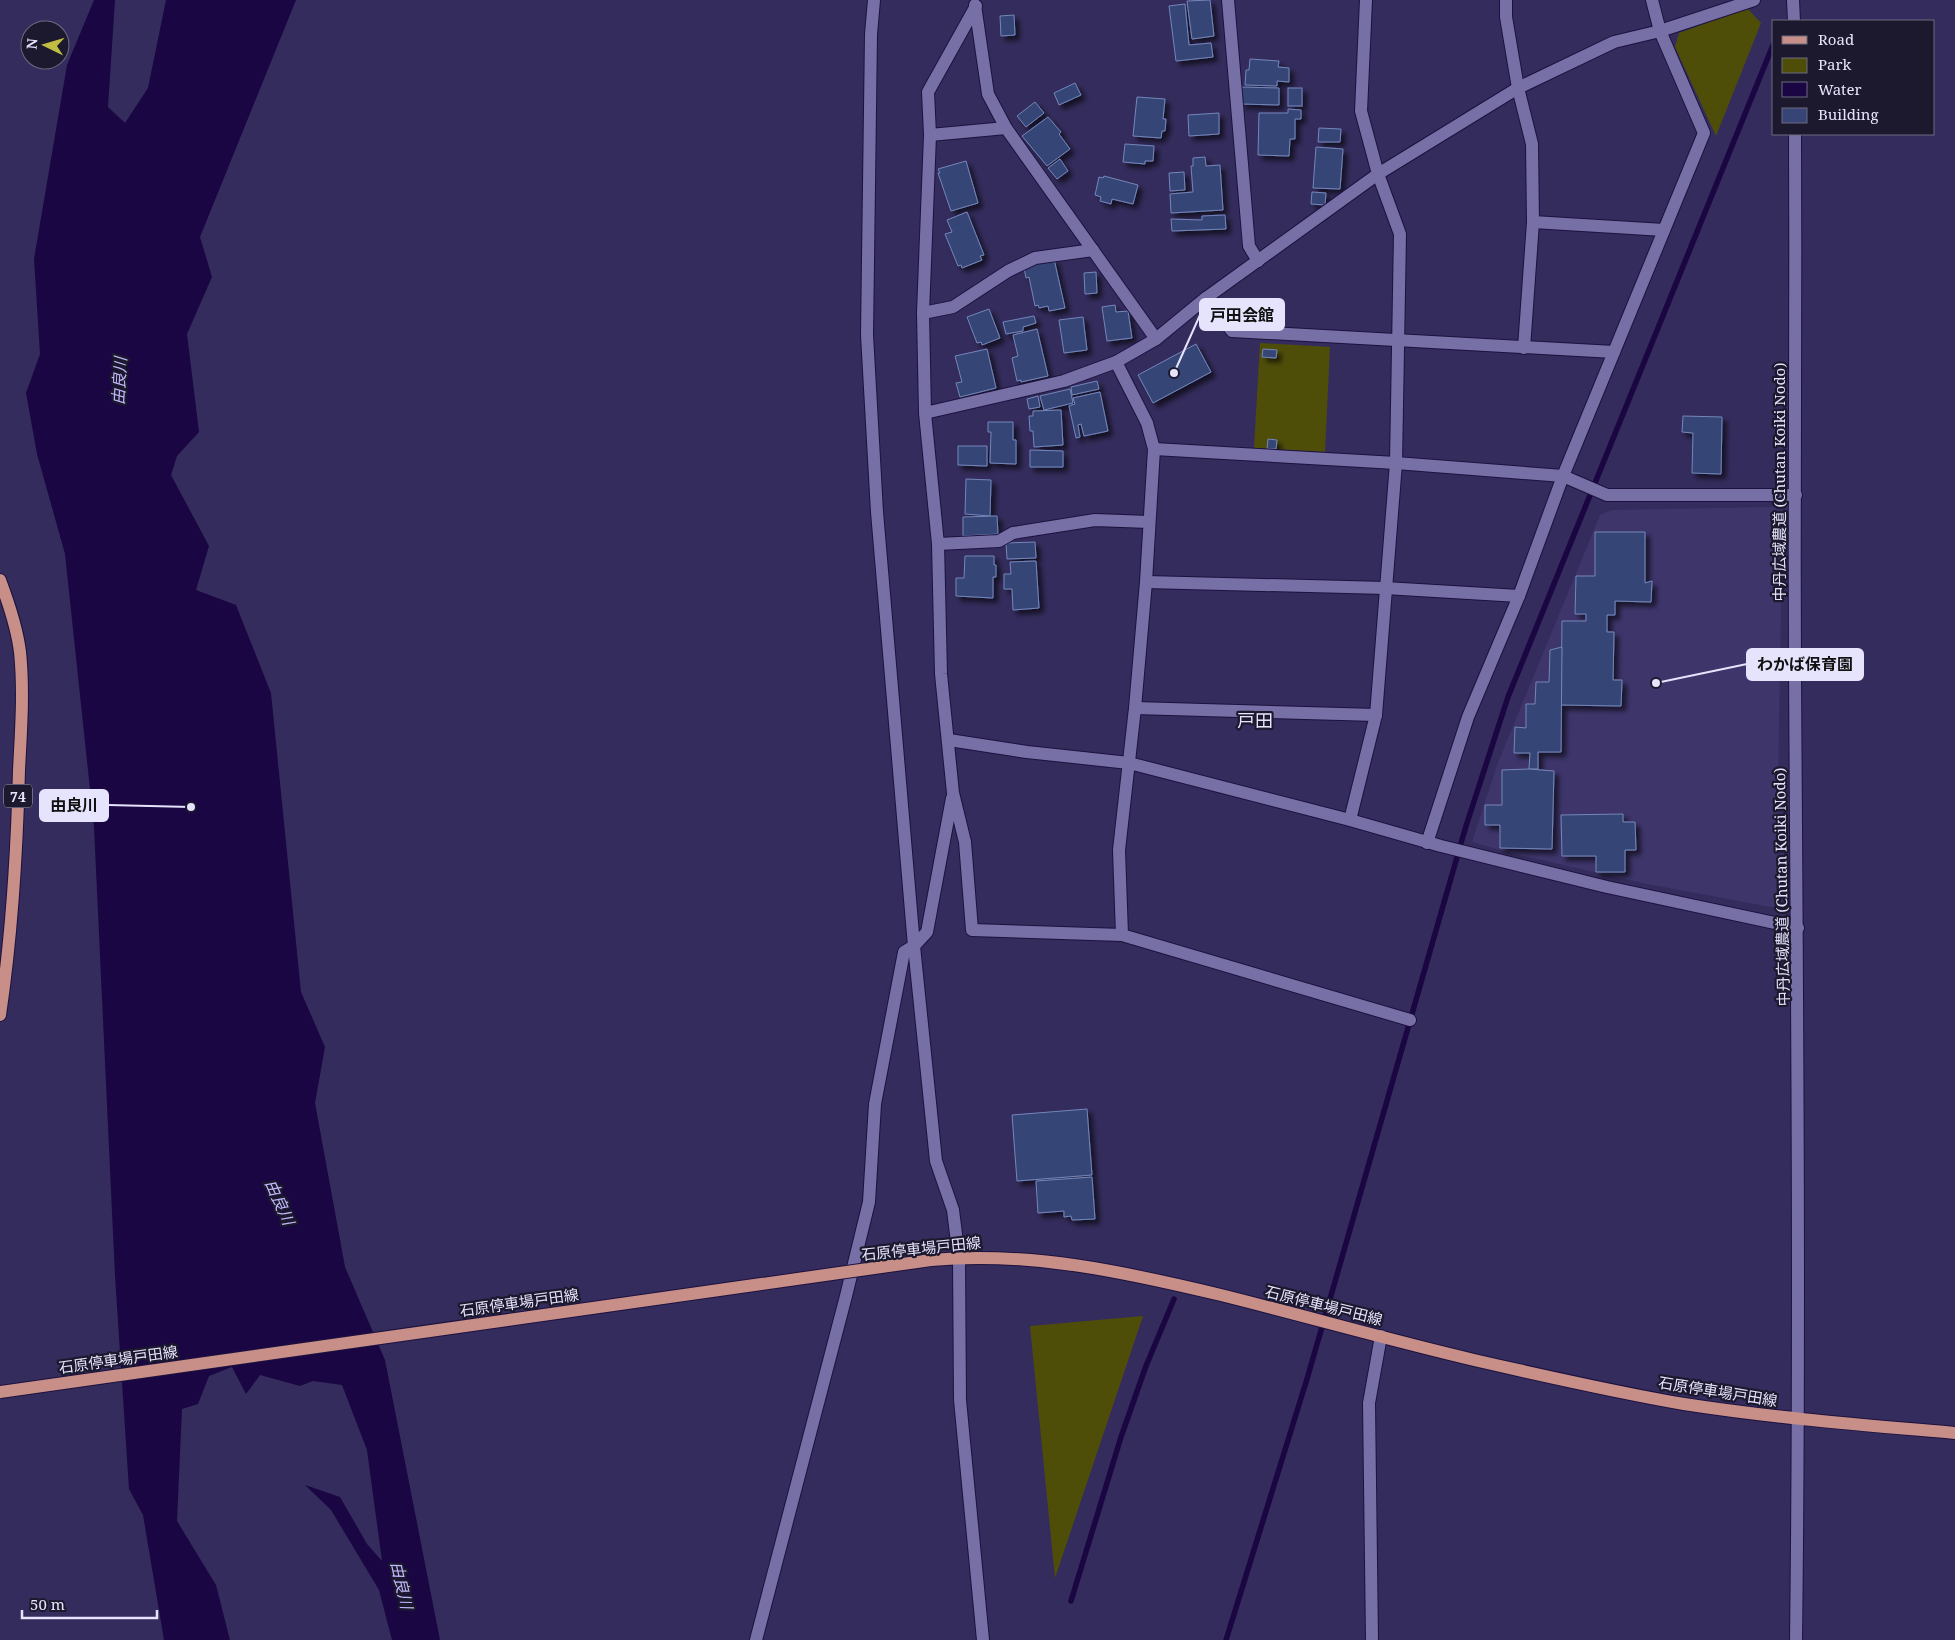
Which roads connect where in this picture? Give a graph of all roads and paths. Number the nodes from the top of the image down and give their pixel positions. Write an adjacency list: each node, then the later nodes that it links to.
1 (874, 0): 47 (street)
2 (1228, 0): 19 (street)
3 (1366, 0): 15 (street)
4 (1506, 0): 11 (street)
5 (1652, 0): 10 (street)
6 (1754, 0): 10 (street)
7 (1794, 0): 9 (street)
8 (975, 3): 12 (street); 13 (street)
9 (1794, 20)
10 (1660, 30): 11 (street); 17 (street)
11 (1518, 88): 15 (street); 16 (street)
12 (1006, 128): 13 (street); 18 (street)
13 (930, 135): 21 (street)
14 (1795, 135): 31 (street, 中丹広域農道 (Chutan Koiki Nodo))
15 (1378, 174): 19 (street); 23 (street)
16 (1534, 222): 17 (street); 24 (street)
17 (1664, 230): 25 (street)
18 (1093, 250): 21 (street); 22 (street)
19 (1258, 261): 20 (street)
20 (1206, 298): 22 (street); 23 (street)
21 (923, 313): 27 (street)
22 (1156, 339): 26 (street)
23 (1398, 341): 24 (street); 29 (street)
24 (1524, 348): 25 (street)
25 (1614, 352): 30 (street)
26 (1116, 362): 27 (street); 28 (street)
27 (926, 413): 33 (street)
28 (1154, 449): 29 (street); 32 (street)
29 (1396, 463): 30 (street); 36 (street)
30 (1568, 478): 31 (street); 37 (street)
31 (1796, 495): 45 (street, 中丹広域農道 (Chutan Koiki Nodo))
32 (1149, 522): 33 (street); 35 (street)
33 (938, 544): 40 (street)
34 (0, 580): 48 (main road, 74)
35 (1146, 582): 36 (street); 38 (street)
36 (1385, 588): 37 (street); 39 (street)
37 (1518, 596): 44 (street)
38 (1135, 708): 39 (street); 41 (street)
39 (1376, 714): 43 (street)
40 (949, 740): 41 (street); 42 (street)
41 (1130, 763): 43 (street); 46 (street)
42 (953, 792): 46 (street); 47 (street)
43 (1350, 820): 44 (street)
44 (1427, 843): 45 (street)
45 (1798, 928): 53 (street, 中丹広域農道 (Chutan Koiki Nodo))
46 (1122, 935): 49 (street)
47 (914, 946): 50 (street); 55 (street)
48 (0, 1015)
49 (1410, 1020)
50 (959, 1258): 51 (main road, 石原停車場戸田線); 52 (main road, 石原停車場戸田線, bridge); 56 (street)
51 (1381, 1336): 53 (main road, 石原停車場戸田線); 57 (street)
52 (0, 1392)
53 (1799, 1420): 54 (main road, 石原停車場戸田線); 58 (street, 中丹広域農道 (Chutan Koiki Nodo))
54 (1955, 1433)
55 (756, 1640)
56 (983, 1640)
57 (1372, 1640)
58 (1796, 1640)

